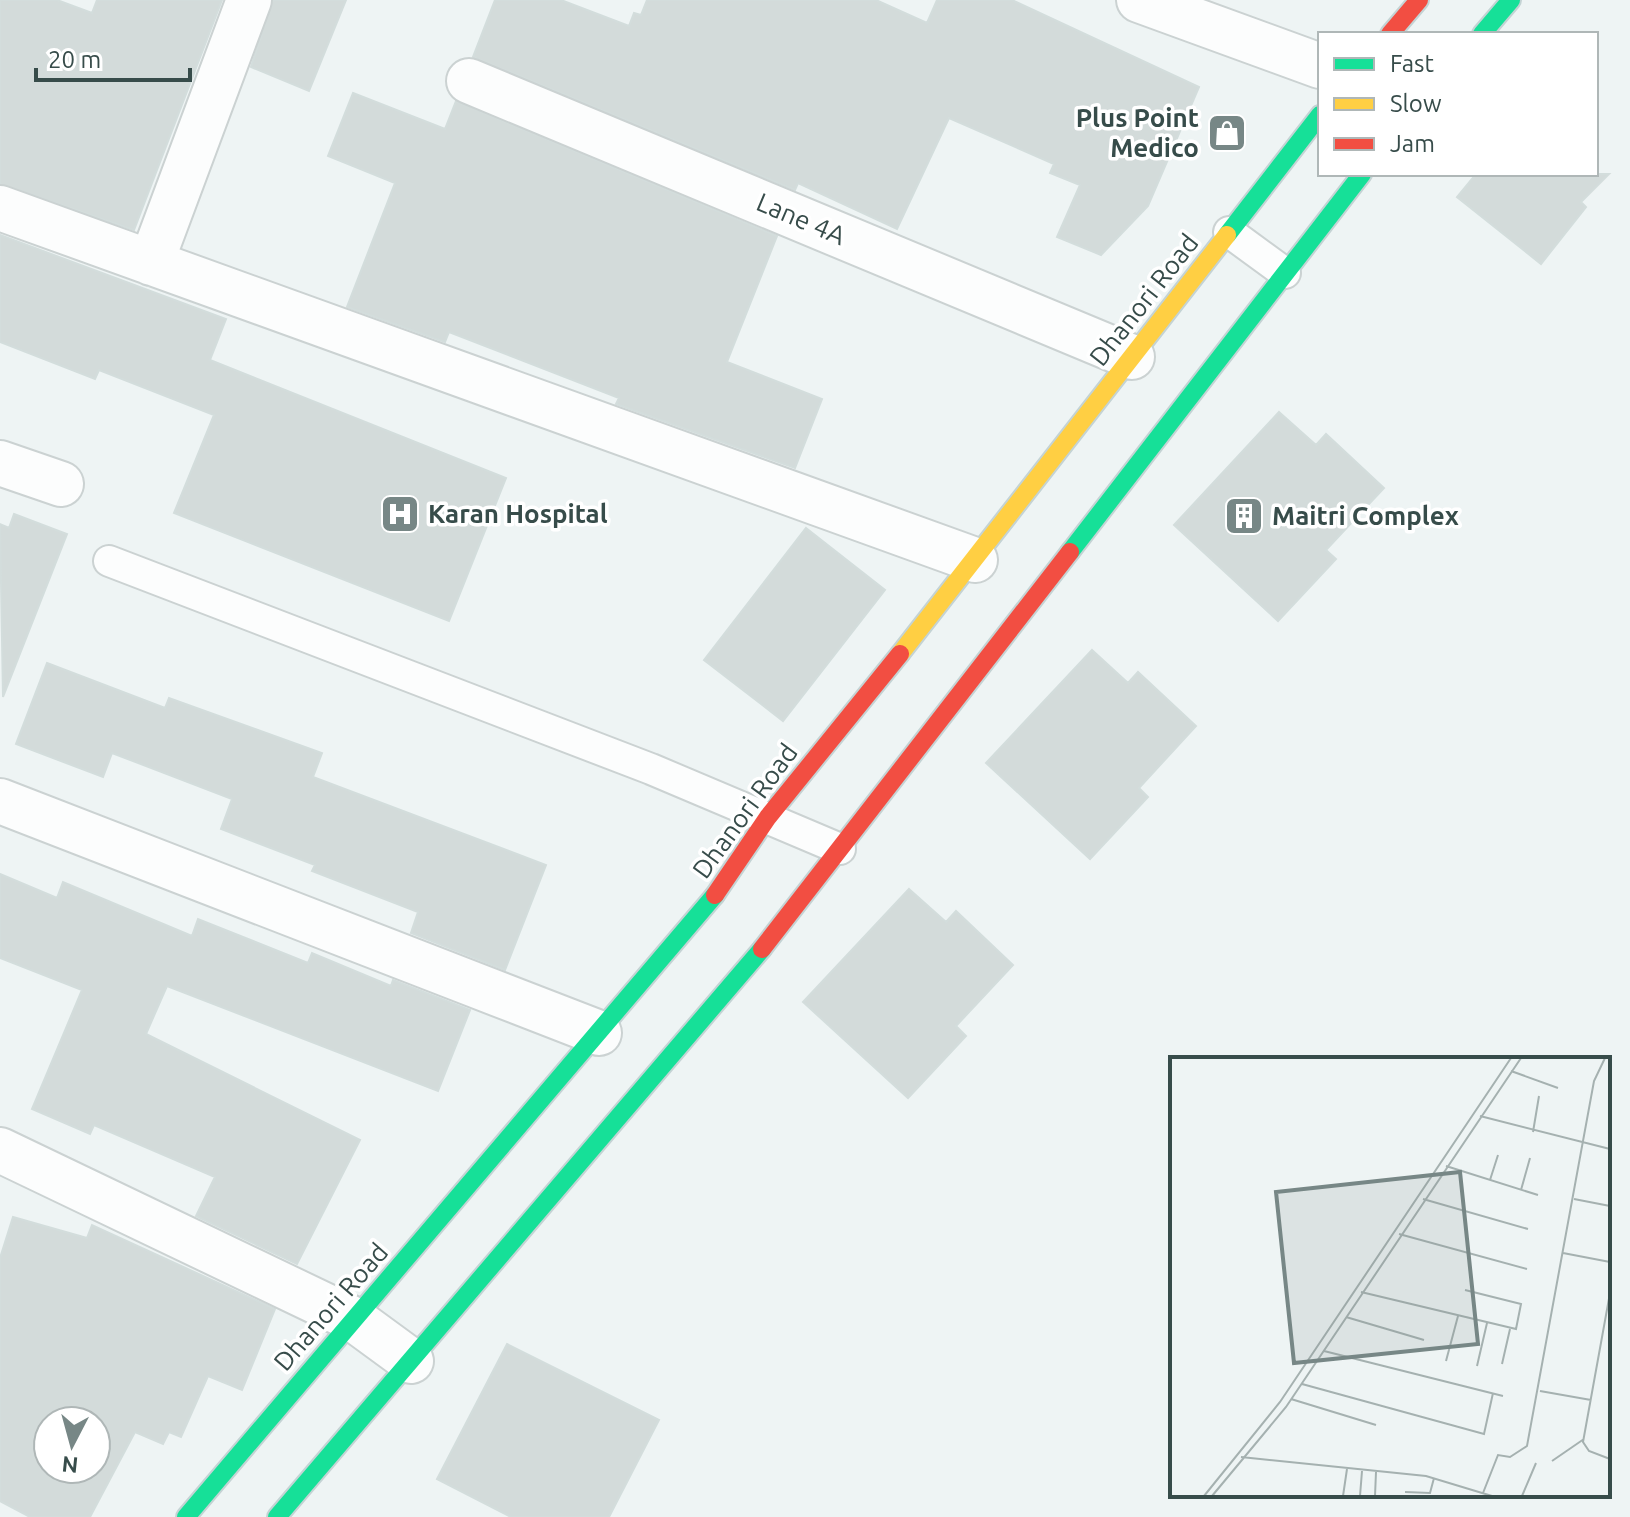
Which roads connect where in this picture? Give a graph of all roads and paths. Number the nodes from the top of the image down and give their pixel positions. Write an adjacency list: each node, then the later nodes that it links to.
1 (249, 0): 14 (street)
2 (1139, 0): 8 (street)
3 (1419, 0): 7 (main road)
4 (1511, 0): 6 (main road)
5 (1475, 7): 6 (main road)
6 (1487, 28)
7 (1392, 32)
8 (1318, 65)
9 (469, 81): 16 (street, Lane 4A)
10 (1318, 118): 13 (main road, Dhanori Road)
11 (1360, 176): 15 (main road)
12 (0, 208): 14 (street)
13 (1229, 232): 15 (lane); 16 (main road, Dhanori Road)
14 (151, 263): 19 (street)
15 (1285, 273): 23 (main road)
16 (1132, 357): 19 (main road, Dhanori Road)
17 (0, 463): 18 (street)
18 (61, 484)
19 (975, 560): 22 (main road, Dhanori Road)
20 (109, 561): 22 (lane)
21 (0, 801): 24 (street)
22 (768, 817): 23 (lane); 24 (main road, Dhanori Road)
23 (840, 849): 27 (main road)
24 (599, 1033): 26 (main road, Dhanori Road)
25 (0, 1150): 26 (street)
26 (355, 1320): 27 (street); 28 (main road, Dhanori Road)
27 (411, 1361): 29 (main road)
28 (186, 1517)
29 (277, 1517)

